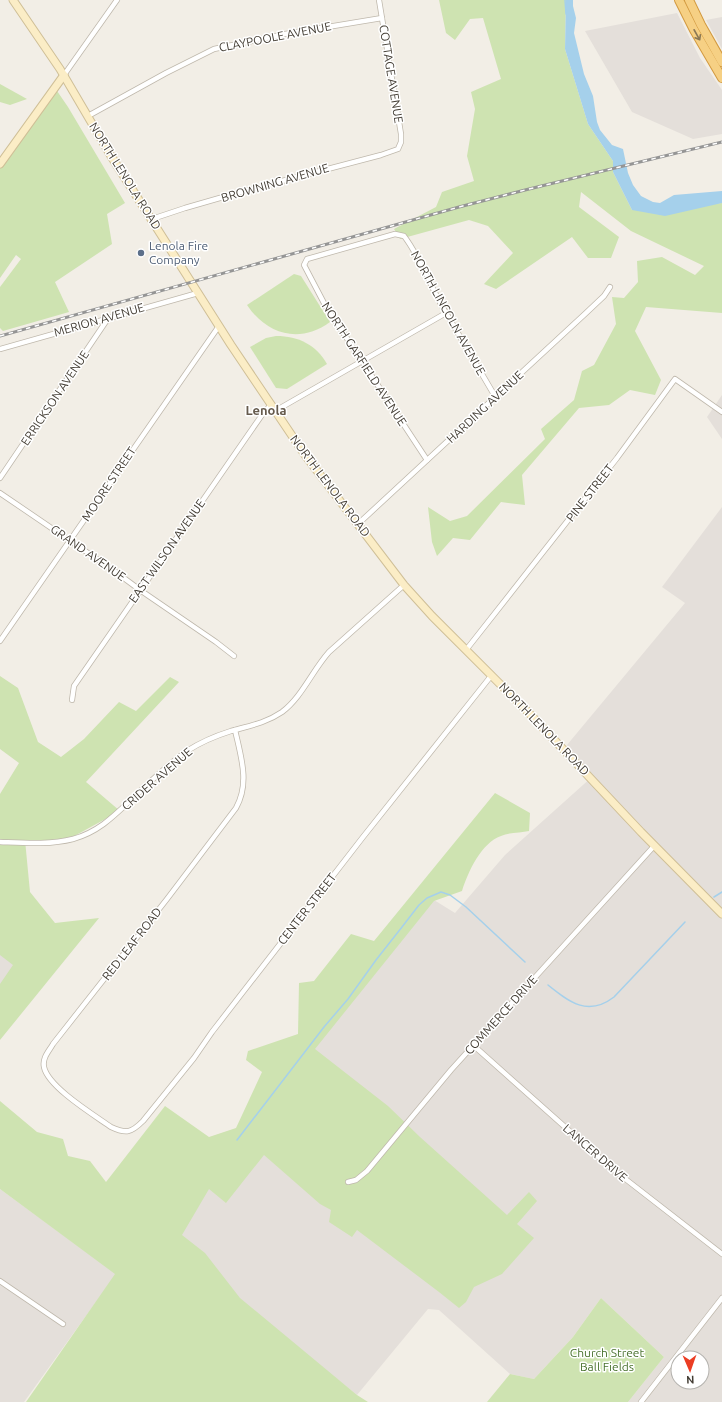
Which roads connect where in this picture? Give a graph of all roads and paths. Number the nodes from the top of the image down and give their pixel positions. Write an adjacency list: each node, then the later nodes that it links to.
1 (13, 0): 8 (main road, NORTH LENOLA ROAD)
2 (117, 0): 8 (street)
3 (379, 0): 6 (street, COTTAGE AVENUE)
4 (679, 0): 9 (highway, one-way to 9)
5 (689, 0): 7 (highway)
6 (382, 18): 10 (street, CLAYPOOLE AVENUE); 11 (street, COTTAGE AVENUE)
7 (721, 59)
8 (64, 75): 10 (main road, NORTH LENOLA ROAD); 12 (main road)
9 (722, 78)
10 (88, 116): 13 (main road, NORTH LENOLA ROAD)
11 (398, 148): 13 (street, BROWNING AVENUE)
12 (0, 164)
13 (152, 219): 16 (main road, NORTH LENOLA ROAD)
14 (304, 266): 17 (street, NORTH LINCOLN AVENUE); 21 (street, NORTH GARFIELD AVENUE)
15 (610, 287): 22 (street, HARDING AVENUE)
16 (198, 293): 18 (street, MERION AVENUE); 19 (main road, NORTH LENOLA ROAD)
17 (446, 313): 21 (street); 22 (street, NORTH LINCOLN AVENUE)
18 (109, 318): 20 (street, MERION AVENUE); 27 (street, ERRICKSON AVENUE)
19 (218, 326): 23 (main road, NORTH LENOLA ROAD); 30 (street, MOORE STREET)
20 (0, 349)
21 (363, 362): 24 (street); 26 (street, NORTH GARFIELD AVENUE)
22 (496, 398): 26 (street, HARDING AVENUE)
23 (271, 405): 24 (main road, NORTH LENOLA ROAD); 32 (street, EAST WILSON AVENUE)
24 (275, 412): 29 (main road, NORTH LENOLA ROAD)
25 (722, 412): 34 (street, PINE STREET)
26 (428, 460): 29 (street, HARDING AVENUE)
27 (0, 478)
28 (0, 493): 30 (street, GRAND AVENUE)
29 (358, 524): 31 (main road, NORTH LENOLA ROAD)
30 (70, 541): 32 (street, GRAND AVENUE); 33 (street, MOORE STREET)
31 (404, 585): 34 (main road, NORTH LENOLA ROAD); 38 (street, CRIDER AVENUE)
32 (140, 590): 35 (street, GRAND AVENUE); 37 (street, EAST WILSON AVENUE)
33 (0, 641)
34 (466, 650): 36 (main road, NORTH LENOLA ROAD)
35 (234, 656)
36 (491, 676): 40 (main road, NORTH LENOLA ROAD); 43 (street, CENTER STREET)
37 (72, 700)
38 (235, 730): 39 (street, CRIDER AVENUE); 43 (street, RED LEAF ROAD)
39 (0, 842)
40 (655, 845): 41 (main road, NORTH LENOLA ROAD); 42 (street, COMMERCE DRIVE)
41 (722, 914)
42 (473, 1045): 44 (street, COMMERCE DRIVE); 45 (street, LANCER DRIVE)
43 (117, 1130)
44 (348, 1182)
45 (722, 1254)
46 (0, 1281): 48 (street)
47 (722, 1298): 49 (street)
48 (64, 1324)
49 (641, 1402)

